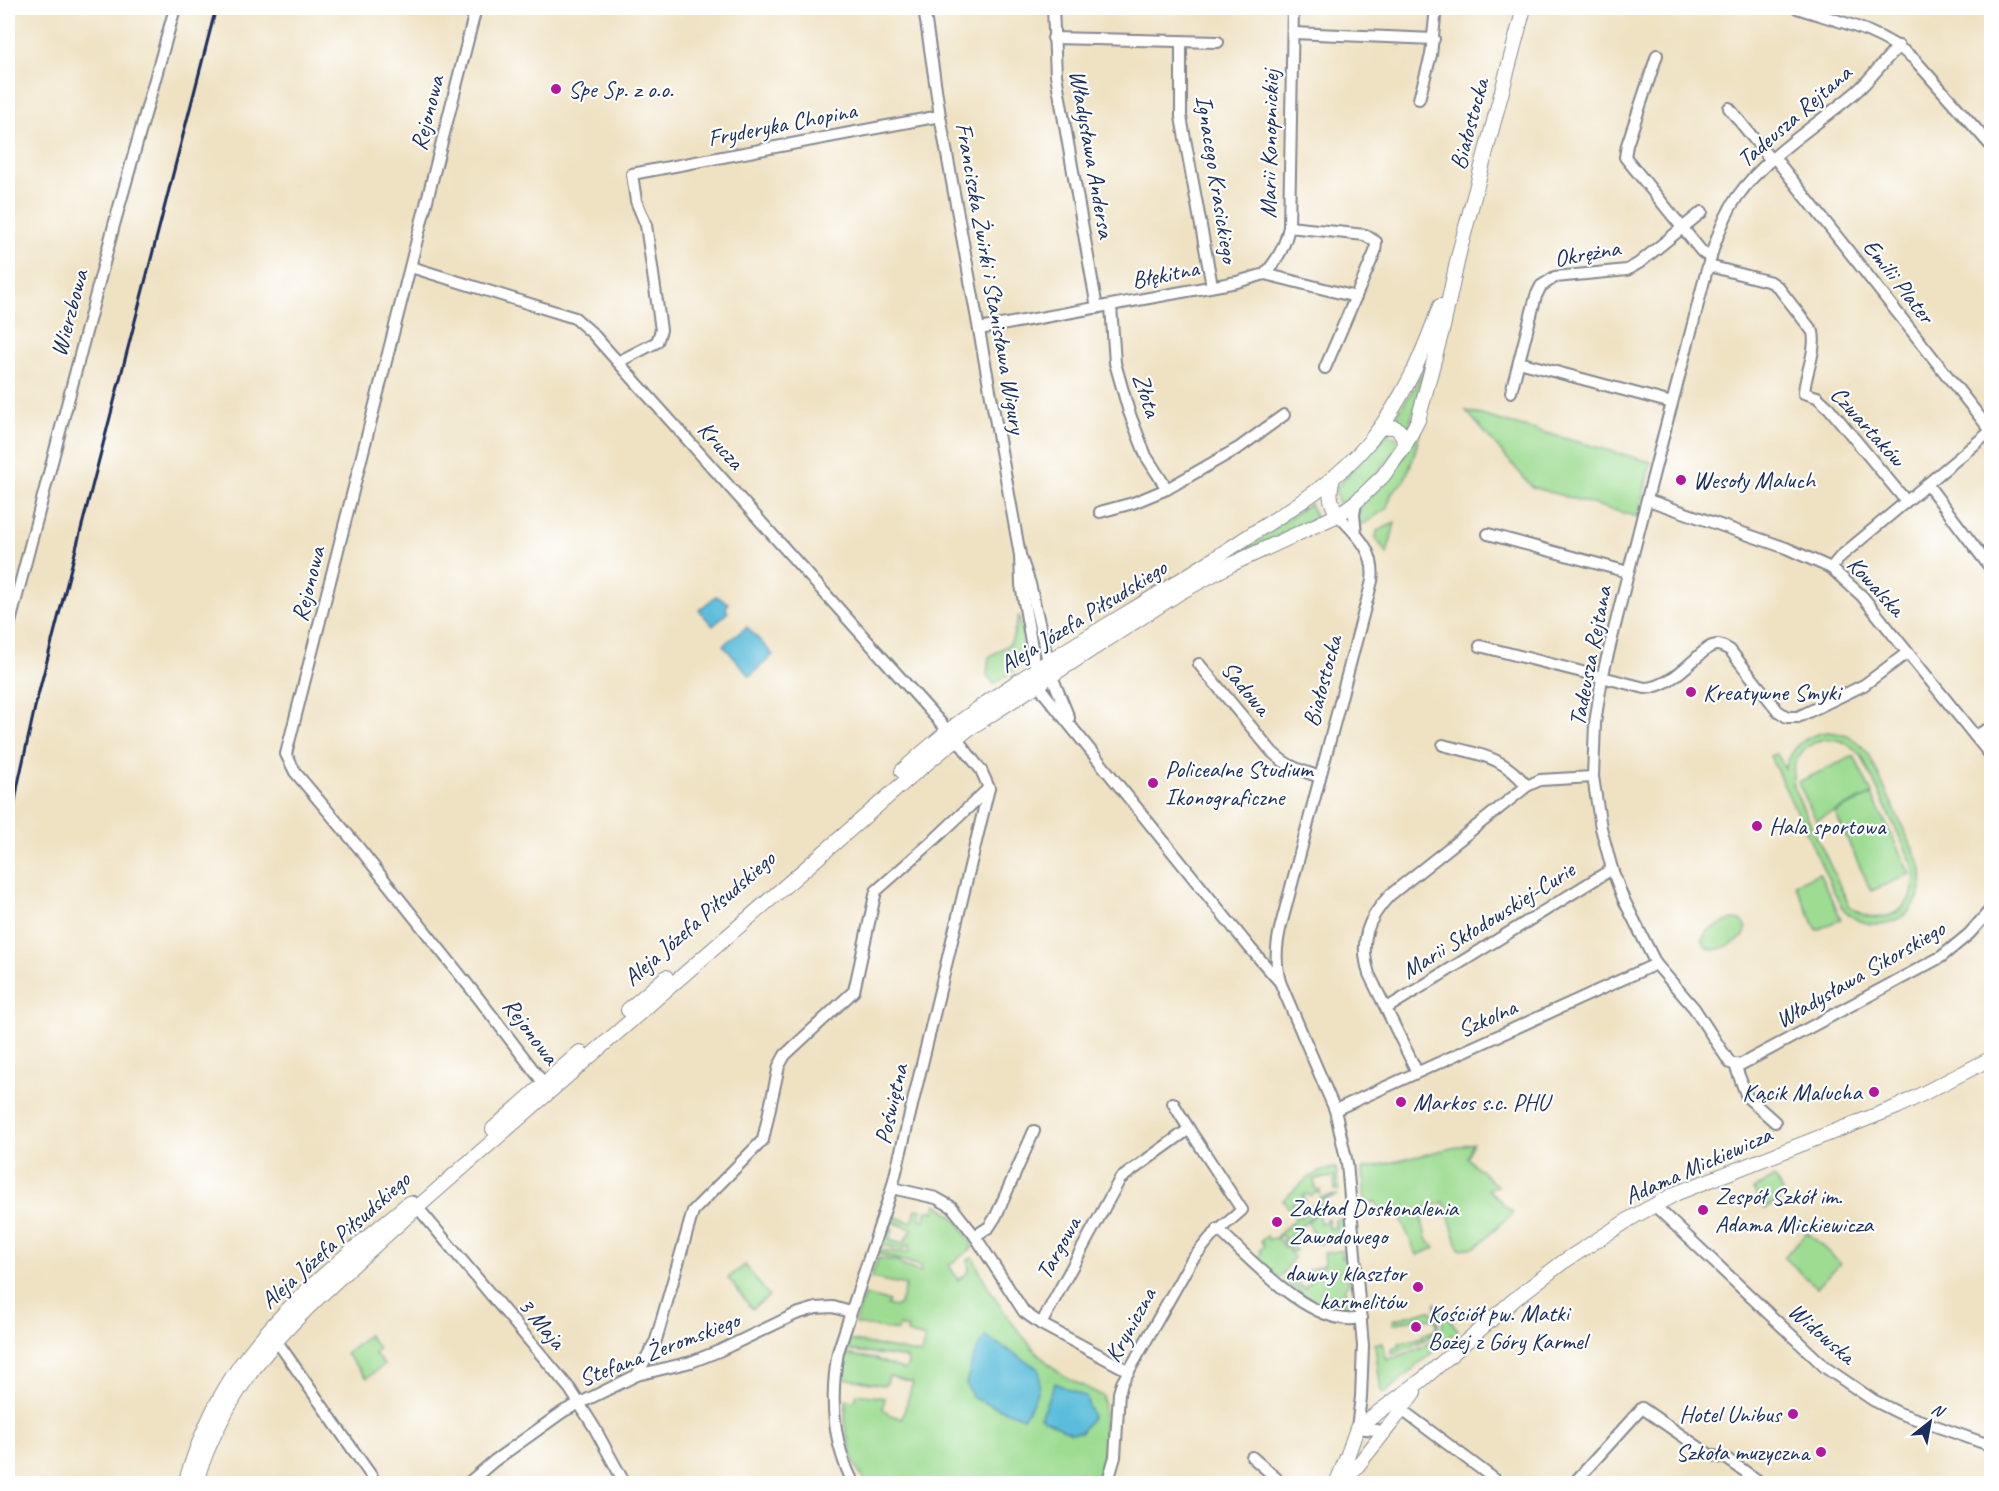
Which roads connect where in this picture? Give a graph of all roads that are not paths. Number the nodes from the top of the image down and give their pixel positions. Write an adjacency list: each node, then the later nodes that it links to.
1 (175, 8): 55 (street, Wierzbowa)
2 (476, 8): 26 (street, Rejonowa)
3 (924, 8): 18 (street, Franciszka Żwirki i Stanisława Wigury)
4 (1053, 8): 10 (street, Władysława Andersa)
5 (1293, 8): 9 (street, Marii Konopnickiej)
6 (1436, 8): 11 (street)
7 (1524, 8): 24 (main road, Białostocka)
8 (1797, 8): 14 (street)
9 (1293, 33): 11 (street); 22 (street, Marii Konopnickiej)
10 (1053, 38): 12 (street); 31 (street, Władysława Andersa)
11 (1434, 39): 16 (street)
12 (1181, 42): 13 (street); 28 (street, Ignacego Krasickiego)
13 (1218, 42)
14 (1899, 46): 19 (street); 20 (street, Tadeusza Rejtana)
15 (1657, 55): 23 (street)
16 (1419, 99)
17 (1729, 108): 20 (street, Emilii Plater)
18 (940, 116): 32 (street, Franciszka Żwirki i Stanisława Wigury); 33 (street, Fryderyka Chopina)
19 (1992, 147)
20 (1772, 158): 25 (street, Tadeusza Rejtana); 40 (street, Emilii Plater)
21 (1702, 212): 23 (street, Okrężna)
22 (1289, 227): 27 (street, Marii Konopnickiej); 29 (street)
23 (1682, 229): 25 (street); 34 (street, Okrężna)
24 (1459, 253): 39 (main road, Białostocka); 41 (main road, Białostocka)
25 (1710, 262): 37 (street, Tadeusza Rejtana); 46 (street, Czwartaków)
26 (411, 267): 33 (street, Krucza); 78 (street, Rejonowa)
27 (1265, 274): 28 (street, Błękitna); 29 (street, Błękitna)
28 (1212, 286): 30 (street, Błękitna)
29 (1356, 297): 35 (street)
30 (1111, 306): 31 (street, Błękitna); 44 (street, Złota)
31 (1097, 308): 32 (street, Błękitna)
32 (979, 329): 59 (street, Franciszka Żwirki i Stanisława Wigury)
33 (618, 362): 62 (street, Krucza)
34 (1519, 362): 36 (street, Okrężna); 37 (street)
35 (1325, 369)
36 (1511, 392)
37 (1672, 403): 45 (street, Tadeusza Rejtana)
38 (1284, 415): 44 (street)
39 (1379, 429): 41 (main road); 42 (main road, Białostocka)
40 (1991, 430): 43 (street)
41 (1404, 447): 47 (main road, Białostocka)
42 (1333, 478): 49 (main road); 59 (main road, Aleja Józefa Piłsudskiego)
43 (1926, 484): 46 (street); 53 (street)
44 (1167, 489): 48 (street)
45 (1648, 500): 52 (street, Kowalska); 54 (street, Tadeusza Rejtana)
46 (1906, 501): 52 (street)
47 (1356, 502): 49 (main road, Aleja Józefa Piłsudskiego); 50 (street)
48 (1100, 512)
49 (1338, 515): 50 (street, Białostocka); 59 (main road, Aleja Józefa Piłsudskiego)
50 (1356, 534): 66 (street, Białostocka)
51 (1488, 534): 54 (street)
52 (1831, 568): 57 (street, Kowalska)
53 (1992, 570)
54 (1628, 572): 60 (street, Tadeusza Rejtana)
55 (8, 630)
56 (1480, 646): 60 (street)
57 (1907, 653): 60 (street); 63 (street, Kowalska)
58 (1199, 664): 66 (street, Sadowa)
59 (1044, 672): 62 (main road, Aleja Józefa Piłsudskiego); 73 (street, Franciszka Żwirki i Stanisława Wigury)
60 (1602, 678): 67 (street, Tadeusza Rejtana)
61 (1992, 727): 63 (street)
62 (952, 735): 69 (street); 78 (main road, Aleja Józefa Piłsudskiego)
63 (1975, 736): 65 (street, Kowalska)
64 (1443, 745): 68 (street)
65 (1992, 757)
66 (1320, 777): 73 (street, Białostocka)
67 (1593, 777): 68 (street); 70 (street, Tadeusza Rejtana)
68 (1527, 786): 74 (street)
69 (989, 788): 84 (street, Poświętna); 94 (street)
70 (1612, 869): 72 (street, Tadeusza Rejtana); 74 (street, Marii Skłodowskiej-Curie)
71 (1992, 908): 76 (street, Władysława Sikorskiego)
72 (1656, 964): 76 (street, Tadeusza Rejtana); 77 (street, Szkolna)
73 (1280, 982): 80 (street, Franciszka Żwirki i Stanisława Wigury)
74 (1387, 1008): 77 (street)
75 (1992, 1058): 86 (main road, Adama Mickiewicza)
76 (1737, 1065): 81 (street, Tadeusza Rejtana)
77 (1417, 1072): 80 (street, Szkolna)
78 (547, 1088): 85 (main road, Aleja Józefa Piłsudskiego)
79 (1173, 1104): 82 (street)
80 (1335, 1110): 90 (street, Franciszka Żwirki i Stanisława Wigury)
81 (1775, 1122)
82 (1189, 1129): 87 (street, Kryniczna); 91 (street, Targowa)
83 (1034, 1131): 88 (street)
84 (892, 1188): 88 (street); 89 (street, Poświętna)
85 (415, 1203): 92 (main road, Aleja Józefa Piłsudskiego); 97 (street, 3 Maja); 104 (main road, Aleja Józefa Piłsudskiego)
86 (1654, 1205): 95 (main road, Adama Mickiewicza); 102 (street, Widowska)
87 (1218, 1229): 90 (street); 93 (street, Kryniczna)
88 (975, 1236): 91 (street)
89 (850, 1312): 94 (street, Stefana Żeromskiego); 109 (street, Poświętna)
90 (1361, 1318): 96 (street, Franciszka Żwirki i Stanisława Wigury)
91 (1041, 1324): 93 (street)
92 (276, 1340): 105 (main road, Aleja Józefa Piłsudskiego); 106 (street)
93 (1129, 1371): 110 (street, Kryniczna)
94 (637, 1375): 97 (street, Stefana Żeromskiego)
95 (1422, 1380): 98 (main road, Adama Mickiewicza); 99 (main road, Adama Mickiewicza)
96 (1361, 1397): 99 (street); 100 (street, Franciszka Żwirki i Stanisława Wigury)
97 (579, 1402): 107 (street, Stefana Żeromskiego); 108 (street, 3 Maja)
98 (1402, 1410): 101 (main road, Adama Mickiewicza); 114 (street)
99 (1382, 1411): 100 (main road, Adama Mickiewicza)
100 (1357, 1428): 101 (street); 112 (main road)
101 (1385, 1431): 113 (main road, Adama Mickiewicza)
102 (1992, 1446)
103 (1252, 1457): 111 (street)
104 (185, 1484)
105 (195, 1484)
106 (377, 1484)
107 (467, 1484)
108 (625, 1484)
109 (854, 1484)
110 (1107, 1484)
111 (1276, 1484)
112 (1336, 1484)
113 (1343, 1484)
114 (1501, 1484)
115 (1573, 1484): 116 (street)
116 (1763, 1484)

